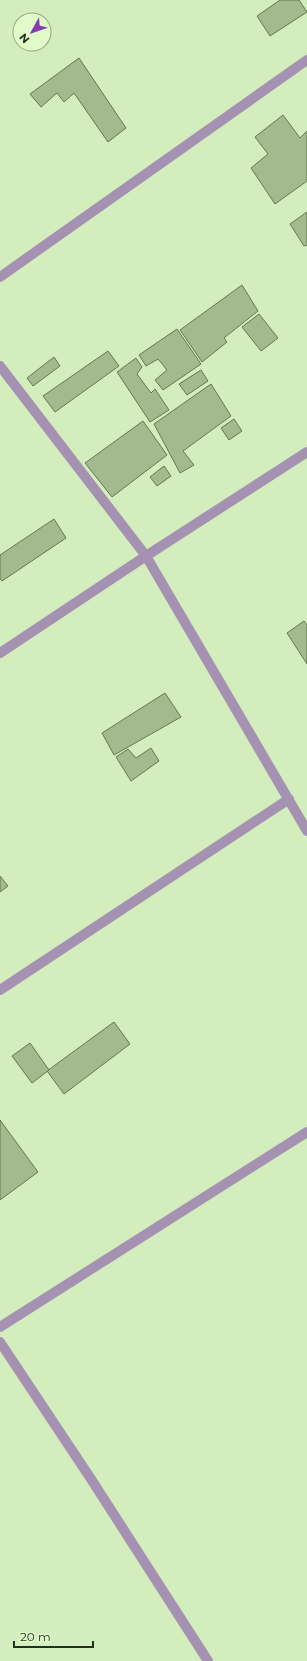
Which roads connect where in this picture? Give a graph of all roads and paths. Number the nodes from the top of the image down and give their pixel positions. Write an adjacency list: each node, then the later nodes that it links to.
1 (307, 60): 2 (street)
2 (0, 277)
3 (0, 366): 5 (street)
4 (307, 452): 5 (street)
5 (146, 556): 6 (street); 7 (street)
6 (0, 653)
7 (289, 799): 8 (street); 9 (street)
8 (307, 831)
9 (0, 990)
10 (307, 1132): 11 (street)
11 (0, 1327)
12 (0, 1342): 13 (street)
13 (208, 1661)

